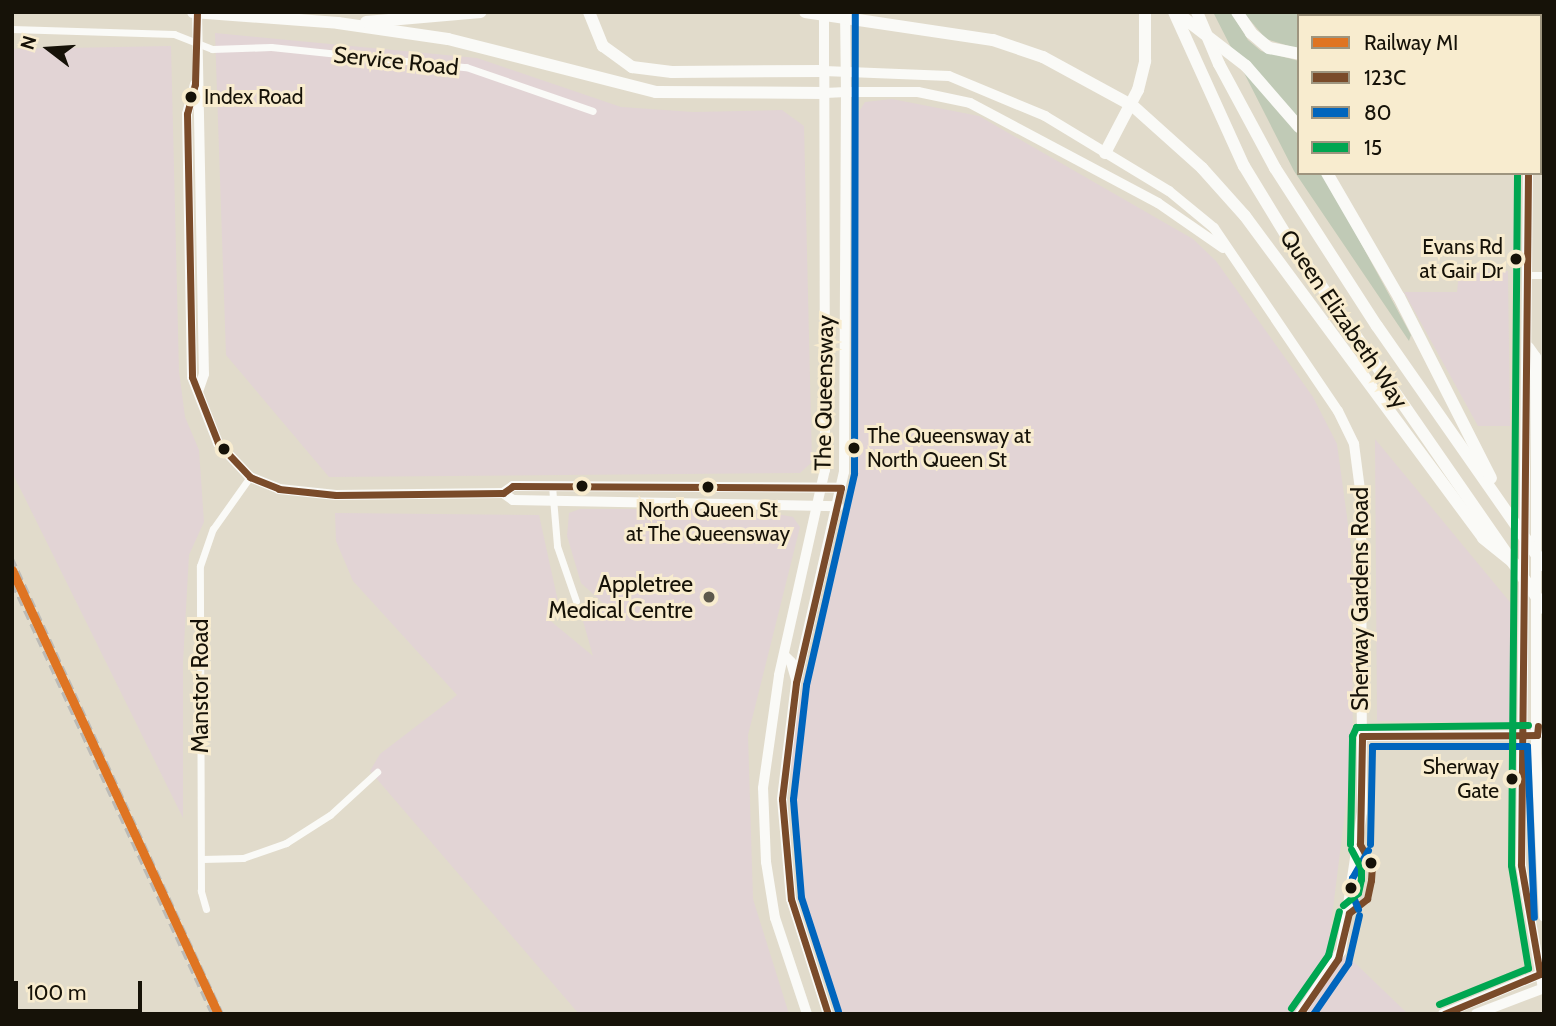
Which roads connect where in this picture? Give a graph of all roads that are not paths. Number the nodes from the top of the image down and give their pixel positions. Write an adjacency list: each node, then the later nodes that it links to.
1 (195, 12): 11 (highway); 13 (main road)
2 (481, 12): 11 (highway)
3 (589, 12): 15 (highway)
4 (805, 12): 40 (highway)
5 (824, 12): 15 (main road, The Queensway)
6 (845, 12): 16 (main road, The Queensway)
7 (1145, 12): 21 (highway)
8 (1175, 12): 20 (highway); 40 (highway, Queen Elizabeth Way)
9 (1197, 12): 39 (highway, Queen Elizabeth Way)
10 (1237, 12): 14 (highway)
11 (338, 23): 18 (highway)
12 (12, 29): 13 (street)
13 (195, 40): 19 (street, Service Road); 31 (main road)
14 (1297, 54)
15 (824, 71): 16 (main road, Sherway Gardens Road); 18 (main road, The Queensway)
16 (845, 72): 17 (main road, The Queensway); 21 (main road, Sherway Gardens Road)
17 (846, 92): 18 (main road, Sherway Gardens Road); 23 (main road, Sherway Gardens Road); 34 (main road, The Queensway)
18 (825, 93): 33 (main road, The Queensway)
19 (593, 111)
20 (1297, 125)
21 (1105, 153): 22 (main road, Sherway Gardens Road); 23 (main road)
22 (1119, 162): 26 (main road); 27 (main road, Sherway Gardens Road)
23 (1096, 170): 26 (main road, Sherway Gardens Road)
24 (1328, 175): 39 (highway)
25 (1528, 175): 28 (main road)
26 (1110, 177): 27 (main road, Sherway Gardens Road)
27 (1226, 251): 47 (main road, Sherway Gardens Road)
28 (1528, 275): 29 (street); 30 (main road)
29 (1544, 275)
30 (1529, 347): 46 (main road); 48 (main road)
31 (250, 477): 35 (main road); 50 (street, Manstor Road)
32 (552, 486): 33 (main road); 35 (main road); 36 (street)
33 (821, 486): 34 (main road); 37 (main road, The Queensway)
34 (841, 488): 38 (main road, The Queensway)
35 (503, 493): 36 (main road)
36 (552, 500): 37 (main road); 42 (street)
37 (818, 506): 38 (main road); 44 (main road, The Queensway)
38 (838, 506): 45 (main road, The Queensway)
39 (1510, 516): 41 (highway, Queen Elizabeth Way)
40 (1514, 564): 43 (highway, Queen Elizabeth Way)
41 (1544, 565)
42 (576, 601)
43 (1544, 608)
44 (784, 655): 45 (main road); 55 (main road, The Queensway)
45 (796, 683): 56 (main road, The Queensway)
46 (1541, 735): 48 (main road); 52 (main road)
47 (1362, 736): 48 (main road); 57 (main road, Sherway Gardens Road)
48 (1522, 736): 53 (main road)
49 (377, 772): 50 (street)
50 (202, 859): 51 (street, Manstor Road)
51 (206, 909)
52 (1544, 917)
53 (1542, 973): 54 (main road); 58 (main road)
54 (1544, 988): 59 (main road)
55 (807, 1014)
56 (828, 1014)
57 (1300, 1014)
58 (1443, 1014)
59 (1476, 1014)

